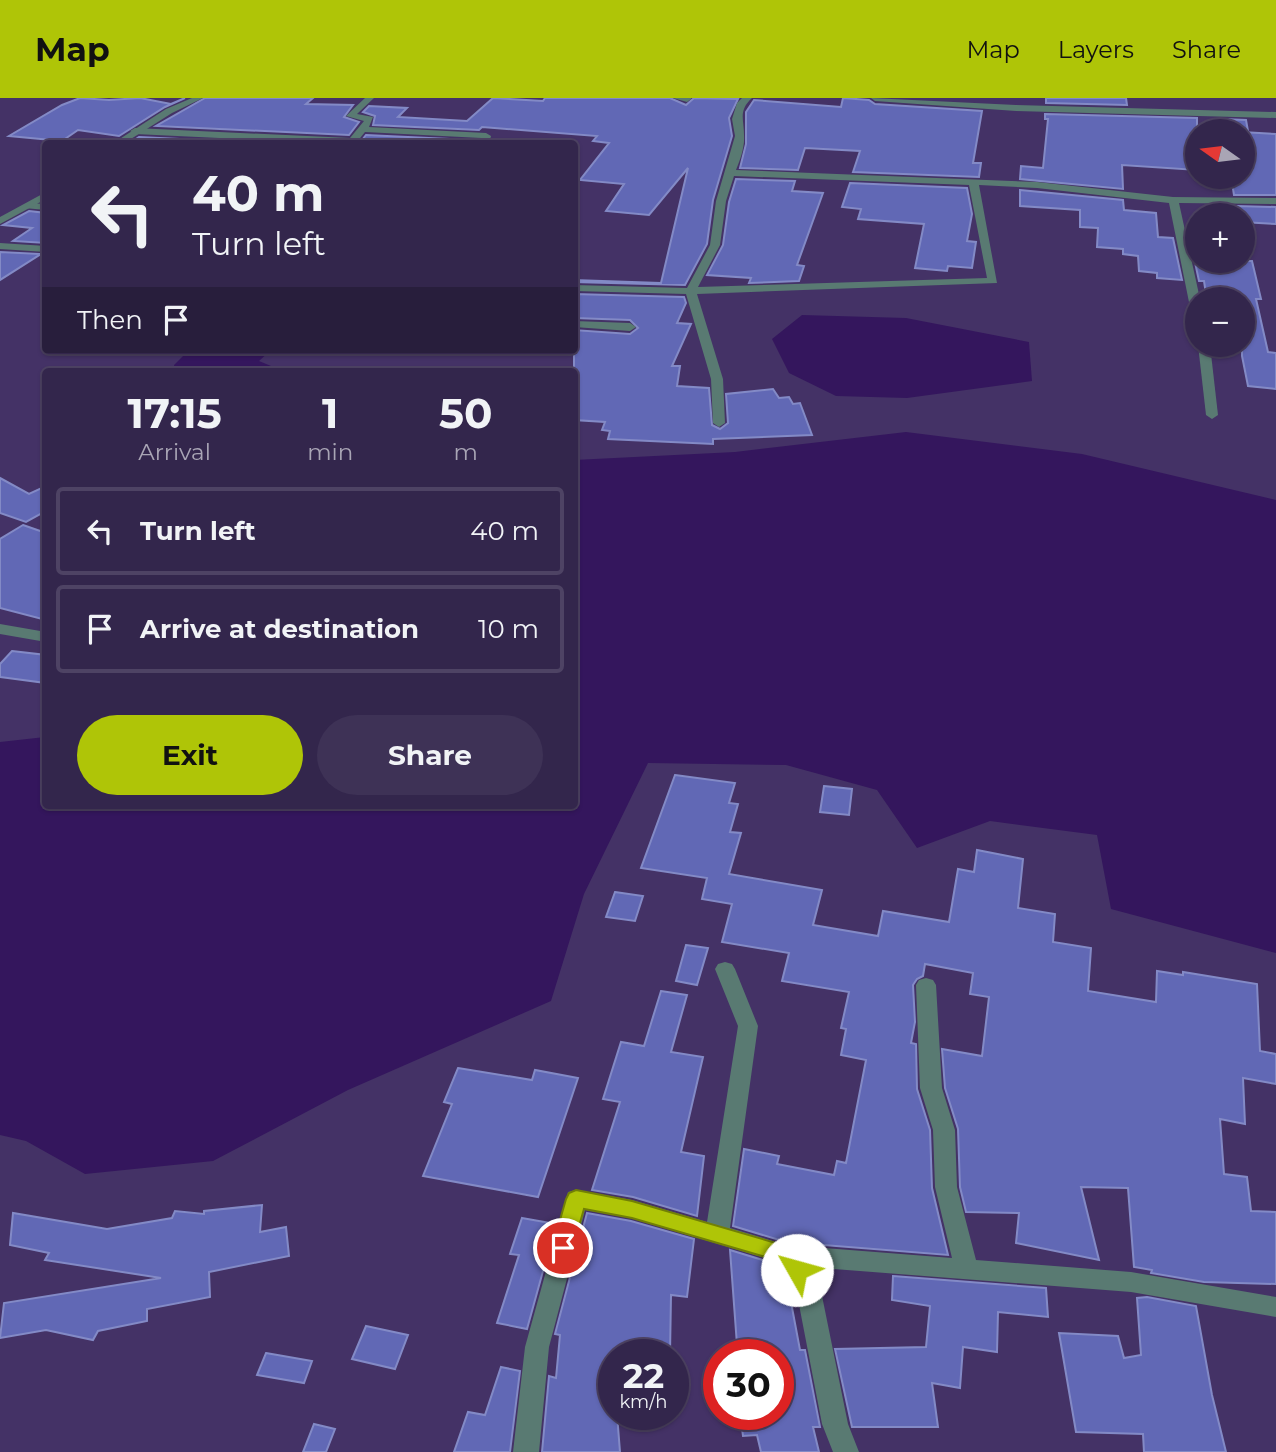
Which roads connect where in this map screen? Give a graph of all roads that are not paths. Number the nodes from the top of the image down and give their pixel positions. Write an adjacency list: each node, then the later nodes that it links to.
1 (199, 98): 9 (street)
2 (370, 98): 8 (street)
3 (677, 98): 6 (street)
4 (748, 98): 14 (street)
5 (875, 98): 7 (street)
6 (687, 99)
7 (1276, 115)
8 (363, 129): 12 (street); 13 (street)
9 (135, 131): 10 (street); 11 (street)
10 (122, 140)
11 (301, 140)
12 (355, 140)
13 (485, 140)
14 (730, 173): 15 (street); 26 (street)
15 (973, 182): 17 (street); 26 (street)
16 (42, 197): 19 (street)
17 (1173, 200): 18 (street); 24 (street)
18 (1276, 201)
19 (28, 206): 20 (street); 21 (street)
20 (42, 207)
21 (0, 222)
22 (0, 246): 23 (street)
23 (42, 249)
24 (1192, 287)
25 (578, 290): 26 (street)
26 (691, 291): 31 (street)
27 (578, 324): 28 (street)
28 (630, 327)
29 (1205, 357): 30 (street)
30 (1212, 415)
31 (719, 423)
32 (0, 629): 33 (street)
33 (42, 636)
34 (726, 968): 36 (street)
35 (926, 985): 38 (street)
36 (717, 1234): 37 (street); 40 (street)
37 (786, 1255): 38 (street); 41 (street)
38 (967, 1270): 39 (street)
39 (1276, 1307)
40 (526, 1452)
41 (846, 1452)

